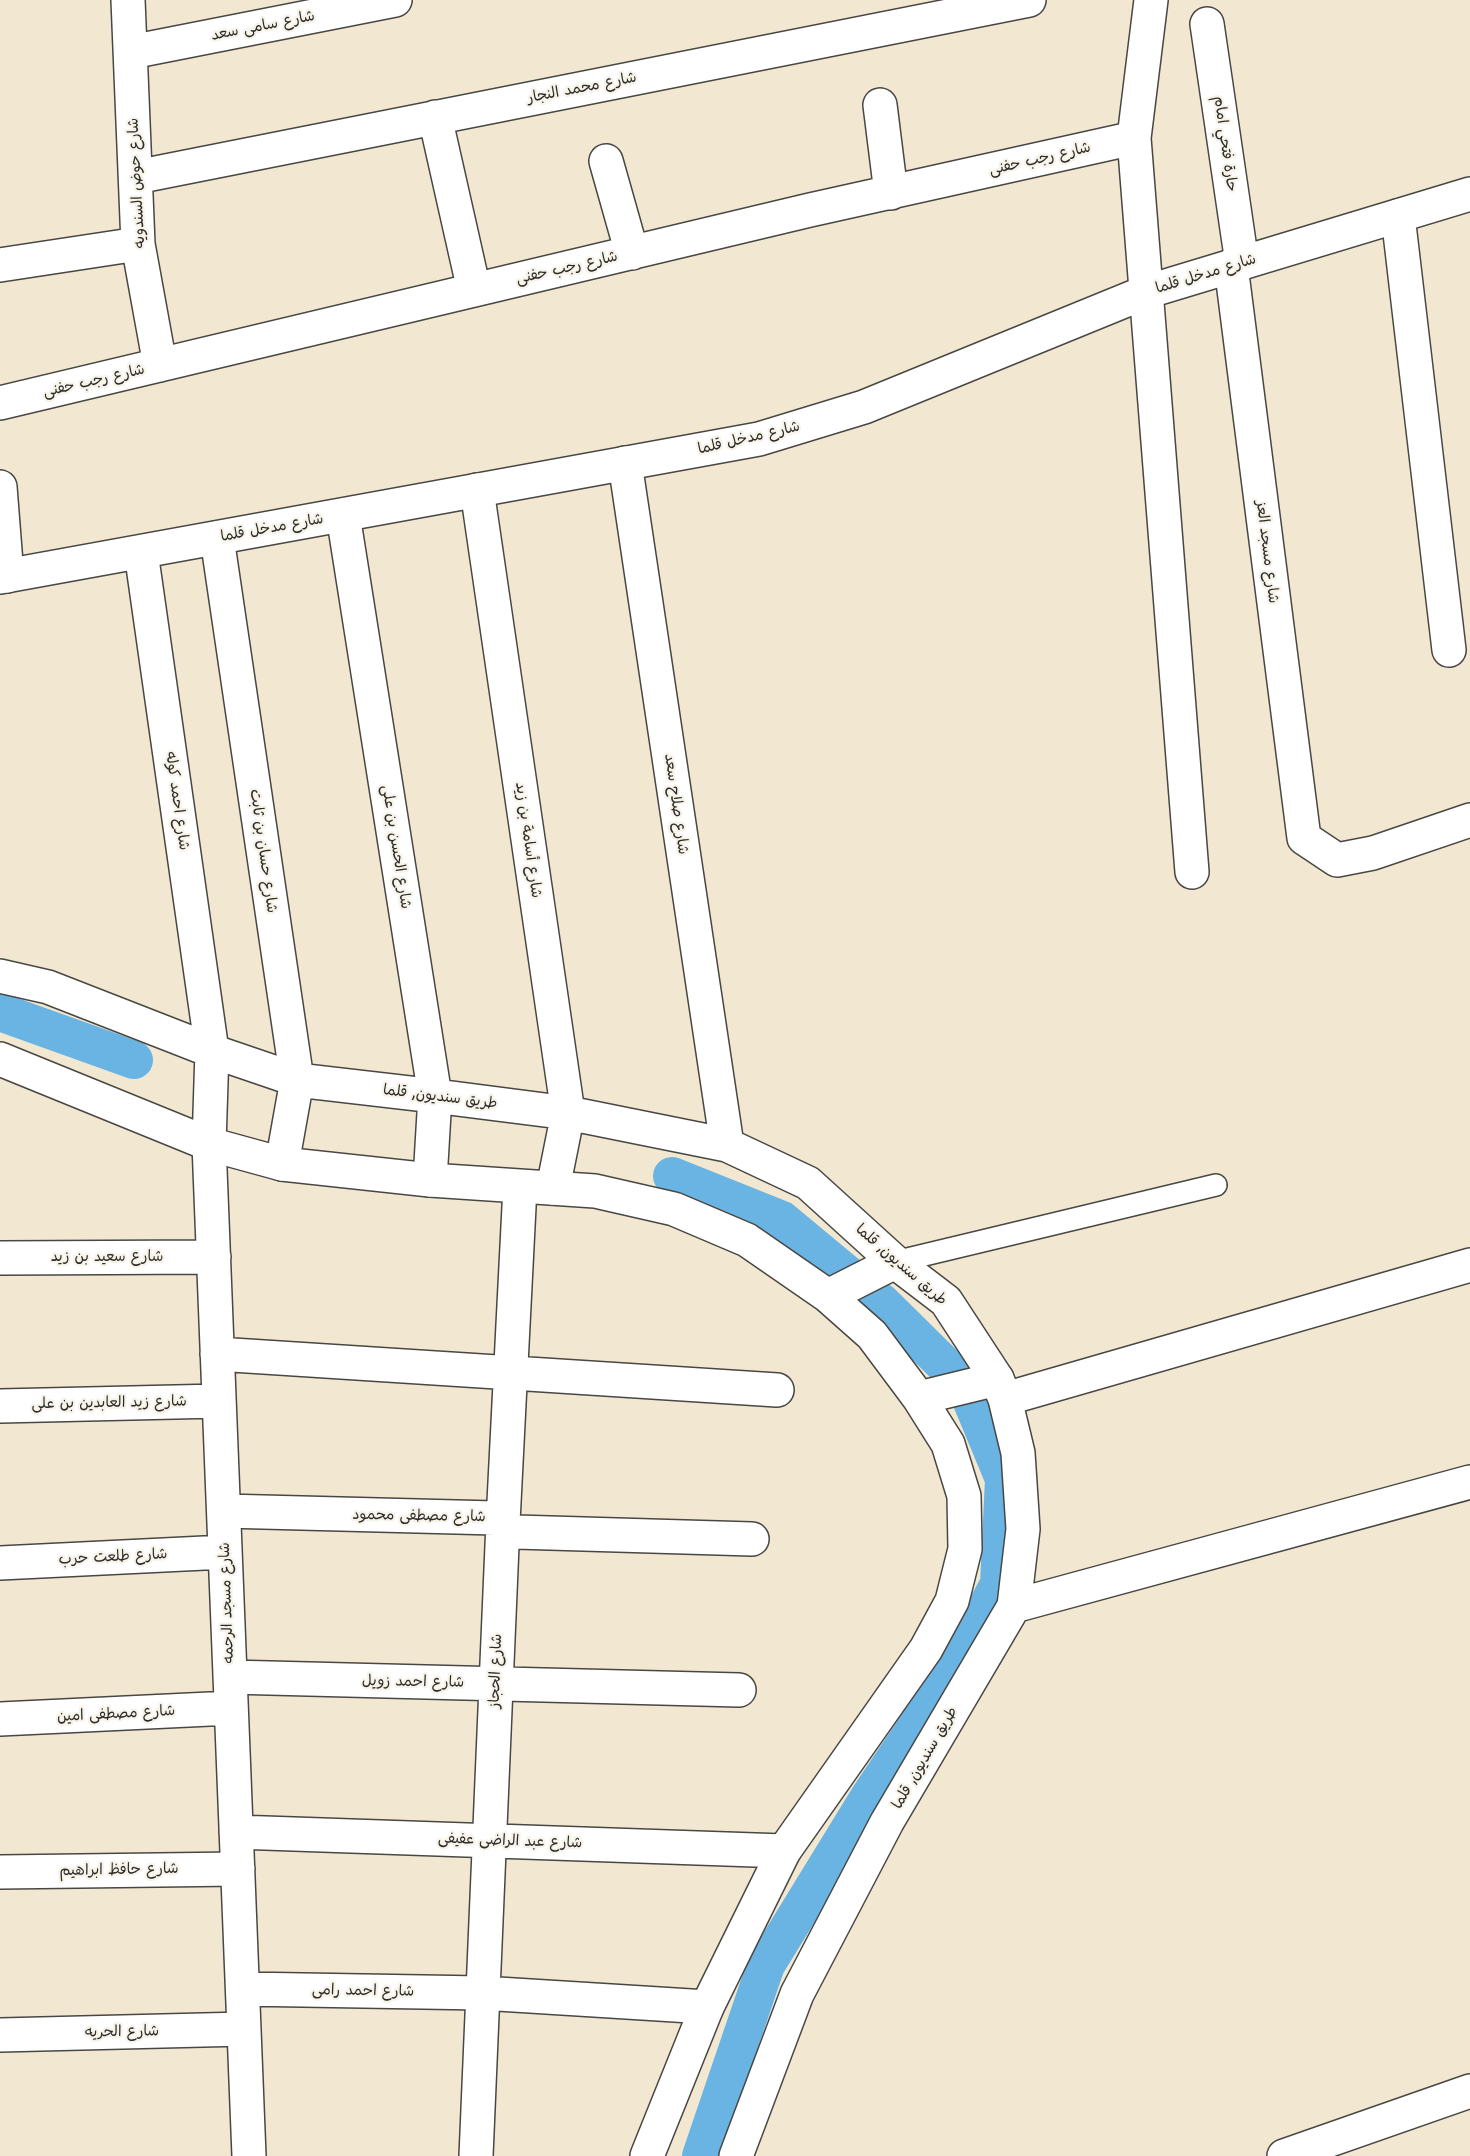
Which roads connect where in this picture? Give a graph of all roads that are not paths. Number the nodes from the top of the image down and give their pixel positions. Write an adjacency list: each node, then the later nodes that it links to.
1 (128, 0): 6 (street, شارع حوض السندويه)
2 (395, 0): 6 (street, شارع سامى سعد)
3 (1029, 0): 8 (street, شارع محمد النجار)
4 (1151, 0): 9 (street)
5 (1207, 24): 18 (street, حارة فتحي امام)
6 (130, 52): 11 (street, شارع حوض السندويه)
7 (880, 105): 12 (street)
8 (435, 117): 11 (street, شارع محمد النجار); 19 (street)
9 (1134, 138): 12 (street, شارع رجب حفنى); 20 (street)
10 (606, 161): 16 (street)
11 (136, 177): 15 (street, شارع حوض السندويه)
12 (891, 193): 16 (street, شارع رجب حفنى)
13 (1470, 194): 14 (street, شارع مدخل قلما)
14 (1398, 216): 18 (street, شارع مدخل قلما); 30 (street)
15 (138, 244): 17 (street); 21 (street, شارع حوض السندويه)
16 (632, 253): 19 (street, شارع رجب حفنى)
17 (0, 265)
18 (1237, 265): 20 (street, شارع مدخل قلما); 31 (street, شارع مسجد العز)
19 (474, 290): 21 (street, شارع رجب حفنى)
20 (1146, 292): 23 (street, شارع مدخل قلما); 32 (street)
21 (160, 365): 22 (street, شارع رجب حفنى)
22 (0, 403)
23 (625, 463): 25 (street, شارع مدخل قلما); 40 (street, شارع صلاح سعد)
24 (0, 487): 29 (street)
25 (477, 490): 26 (street, شارع مدخل قلما); 38 (street, شارع أسامة بن زيد)
26 (344, 515): 27 (street, شارع مدخل قلما); 37 (street, شارع الحسن بن على)
27 (217, 538): 28 (street, شارع مدخل قلما); 36 (street, شارع حسان بن ثابت)
28 (141, 552): 29 (street, شارع مدخل قلما); 34 (street, شارع احمد كوله)
29 (3, 577)
30 (1449, 650)
31 (1470, 820)
32 (1192, 872)
33 (0, 976): 34 (street, طريق سنديون, قلما)
34 (212, 1051): 36 (street, طريق سنديون, قلما); 39 (street, شارع مسجد الرحمه)
35 (0, 1059): 39 (street)
36 (297, 1080): 37 (street, طريق سنديون, قلما); 41 (street, شارع حسان بن ثابت)
37 (435, 1096): 38 (street, طريق سنديون, قلما); 42 (street, شارع الحسن بن على)
38 (568, 1113): 40 (street, طريق سنديون, قلما); 45 (street, شارع أسامة بن زيد)
39 (209, 1144): 41 (street); 46 (street, شارع مسجد الرحمه)
40 (727, 1145): 48 (street, طريق سنديون, قلما)
41 (282, 1164): 42 (street)
42 (430, 1180): 44 (street)
43 (1216, 1185): 48 (lane)
44 (520, 1187): 45 (street); 52 (street, شارع الحجاز)
45 (553, 1188): 50 (street)
46 (214, 1257): 47 (street, شارع سعيد بن زيد); 51 (street, شارع مسجد الرحمه)
47 (0, 1258)
48 (895, 1262): 50 (street); 53 (street, طريق سنديون, قلما)
49 (1470, 1265): 53 (street)
50 (828, 1296): 55 (street)
51 (217, 1354): 52 (street); 56 (street, شارع مسجد الرحمه)
52 (510, 1372): 54 (street); 60 (street, شارع الحجاز)
53 (1001, 1389): 55 (street); 64 (street, طريق سنديون, قلما)
54 (777, 1390)
55 (919, 1398): 71 (street)
56 (219, 1401): 57 (street, شارع زيد العابدين بن على); 59 (street, شارع مسجد الرحمه)
57 (0, 1406)
58 (1470, 1482): 64 (street)
59 (224, 1511): 60 (street, شارع مصطفى محمود); 62 (street, شارع مسجد الرحمه)
60 (503, 1522): 61 (street, شارع مصطفى محمود); 65 (street, شارع الحجاز)
61 (752, 1539)
62 (225, 1552): 63 (street, شارع طلعت حرب); 67 (street, شارع مسجد الرحمه)
63 (0, 1563)
64 (1014, 1606): 83 (street, طريق سنديون, قلما)
65 (496, 1684): 66 (street, شارع احمد زويل); 67 (street, شارع احمد زويل); 70 (street, شارع الحجاز)
66 (740, 1690)
67 (231, 1693): 68 (street, شارع مصطفى امين); 69 (street, شارع مسجد الرحمه)
68 (0, 1719)
69 (236, 1832): 70 (street, شارع عبد الراضى عفيفى); 72 (street, شارع مسجد الرحمه)
70 (489, 1841): 71 (street, شارع عبد الراضى عفيفى); 75 (street, شارع الحجاز)
71 (784, 1851): 76 (street)
72 (237, 1869): 73 (street, شارع حافظ ابراهيم); 74 (street, شارع مسجد الرحمه)
73 (0, 1872)
74 (243, 1989): 75 (street, شارع احمد رامى); 77 (street, شارع مسجد الرحمه)
75 (482, 1993): 76 (street, شارع احمد رامى); 81 (street, شارع الحجاز)
76 (707, 2007): 82 (street)
77 (244, 2029): 78 (street, شارع الحريه); 80 (street, شارع مسجد الرحمه)
78 (0, 2035)
79 (1470, 2091): 84 (street)
80 (249, 2156)
81 (476, 2156)
82 (647, 2156)
83 (736, 2156)
84 (1284, 2156)

